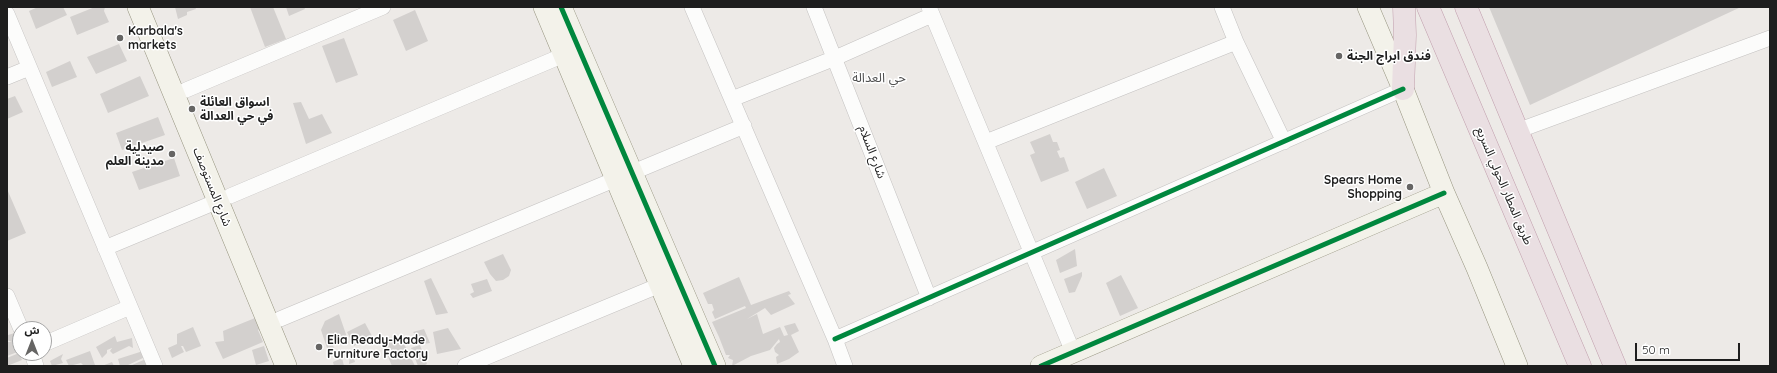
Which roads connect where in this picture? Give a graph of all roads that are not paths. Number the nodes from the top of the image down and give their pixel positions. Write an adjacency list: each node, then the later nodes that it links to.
1 (138, 7): 24 (street, شارع المستوصف)
2 (152, 7): 22 (street, شارع المستوصف)
3 (383, 7): 22 (street)
4 (544, 7): 17 (street)
5 (561, 7): 29 (street)
6 (692, 7): 23 (street)
7 (814, 7): 18 (street, شارع السلام)
8 (1222, 7): 16 (street)
9 (1368, 7): 21 (street)
10 (1404, 7): 21 (highway)
11 (1428, 7): 53 (highway, طريق المطار الحولي السريع)
12 (1466, 7): 26 (highway)
13 (931, 11): 18 (street); 27 (street)
14 (7, 14): 19 (street)
15 (1770, 38): 26 (street)
16 (1236, 42): 27 (street); 28 (street)
17 (564, 54): 29 (street); 31 (street)
18 (835, 58): 23 (street); 37 (street, شارع السلام)
19 (29, 68): 20 (street); 32 (street)
20 (7, 77)
21 (1403, 89): 28 (street); 30 (street)
22 (186, 90): 24 (street, شارع المستوصف)
23 (732, 99): 25 (street)
24 (194, 126): 31 (street, شارع المستوصف)
25 (744, 126): 29 (street); 41 (street)
26 (1517, 131): 54 (highway)
27 (986, 142): 33 (street)
28 (1284, 142): 33 (street)
29 (624, 176): 35 (street); 39 (street); 49 (street)
30 (1444, 193): 43 (street); 52 (street)
31 (224, 198): 32 (street); 34 (street, شارع المستوصف)
32 (105, 248): 38 (street)
33 (1032, 252): 37 (street); 43 (street)
34 (247, 256): 39 (street, شارع المستوصف); 45 (street, شارع المستوصف)
35 (660, 285): 47 (street); 48 (street)
36 (7, 296): 40 (street)
37 (929, 298): 41 (street)
38 (130, 307): 42 (street); 44 (street)
39 (280, 319): 46 (street, شارع المستوصف)
40 (18, 321)
41 (835, 338): 50 (street)
42 (52, 341)
43 (1073, 352): 51 (street)
44 (155, 366)
45 (286, 366)
46 (299, 366)
47 (465, 366)
48 (694, 366)
49 (714, 366)
50 (845, 366)
51 (1041, 366)
52 (1517, 366)
53 (1580, 366)
54 (1615, 366)

